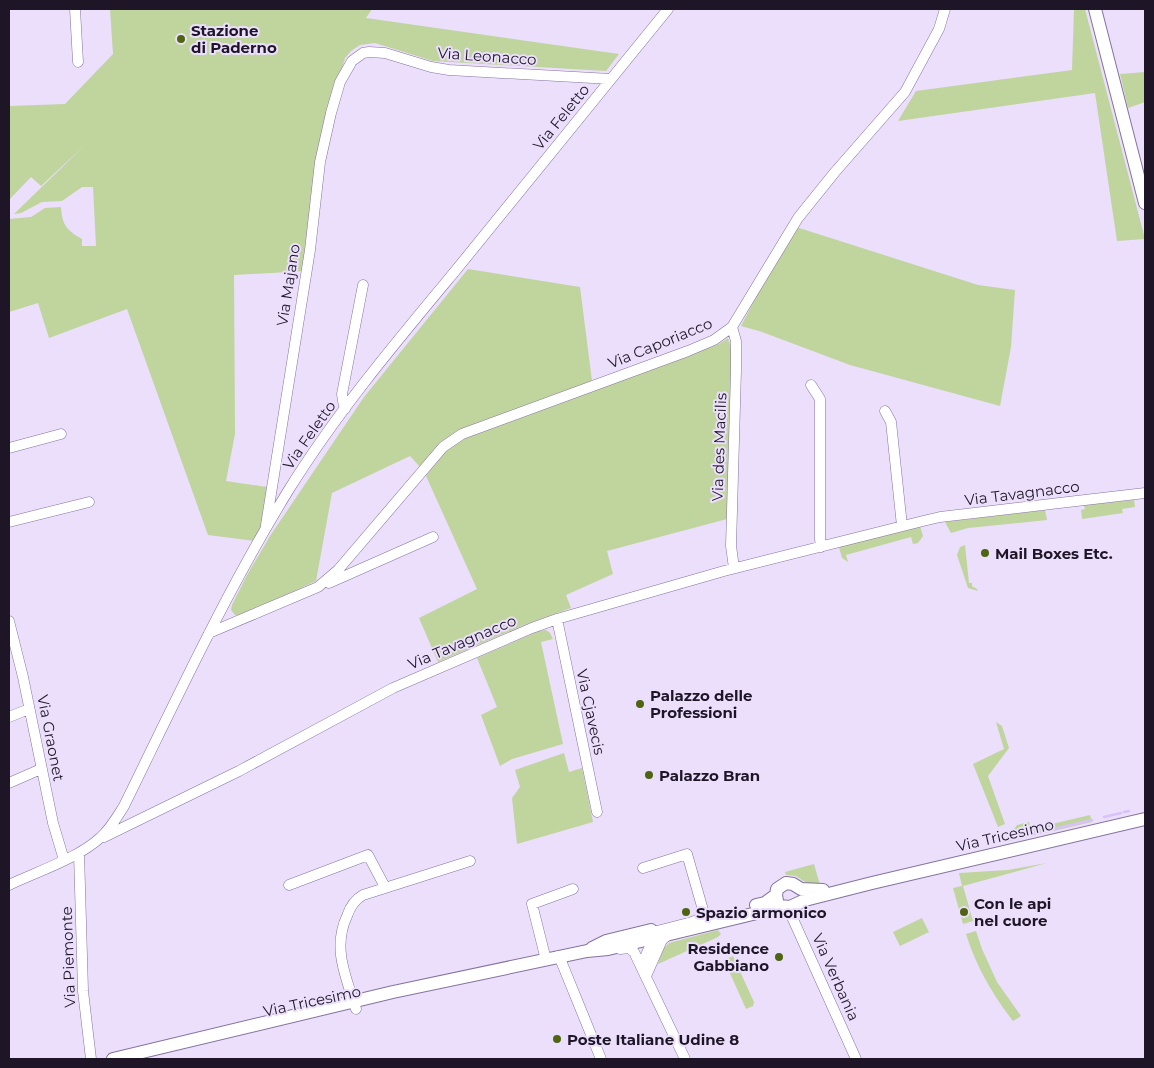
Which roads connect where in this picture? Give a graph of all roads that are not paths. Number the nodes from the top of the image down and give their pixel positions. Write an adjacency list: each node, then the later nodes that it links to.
1 (75, 9): 6 (street)
2 (668, 9): 7 (street, Via Feletto)
3 (945, 9): 10 (street, Via Caporiacco)
4 (1095, 9): 8 (main road)
5 (363, 53): 7 (street, Via Leonacco); 20 (street, Via Majano)
6 (78, 62)
7 (610, 79): 12 (street, Via Feletto)
8 (1145, 203)
9 (363, 285): 12 (street)
10 (732, 327): 23 (street, Via des Macilis); 24 (street, Via Caporiacco)
11 (810, 385): 22 (street)
12 (345, 409): 20 (street, Via Feletto)
13 (885, 411): 19 (street)
14 (61, 434): 15 (street)
15 (9, 448)
16 (1145, 493): 19 (street, Via Tavagnacco)
17 (89, 502): 18 (street)
18 (9, 522)
19 (902, 526): 22 (street, Via Tavagnacco)
20 (265, 531): 27 (street, Via Feletto)
21 (433, 537): 24 (street, Via Caporiacco)
22 (821, 547): 23 (street, Via Tavagnacco)
23 (734, 568): 25 (street, Via Tavagnacco)
24 (318, 587): 27 (street, Via Caporiacco)
25 (557, 619): 34 (street, Via Cjavecis); 36 (street, Via Tavagnacco)
26 (9, 621): 28 (street, Via Graonet)
27 (209, 633): 33 (street, Via Feletto)
28 (11, 643): 29 (street, Via Graonet)
29 (29, 708): 30 (street); 31 (street, Via Graonet)
30 (9, 717)
31 (41, 769): 32 (street); 39 (street, Via Graonet)
32 (9, 783)
33 (124, 806): 36 (street); 37 (street, Via Feletto)
34 (597, 812)
35 (1145, 818): 42 (main road, Via Tricesimo)
36 (137, 821): 37 (street, Via Tavagnacco)
37 (100, 838): 38 (street, Via Feletto)
38 (79, 852): 39 (street, Via Feletto); 57 (street, Via Piemonte)
39 (64, 860): 43 (street, Via Feletto)
40 (470, 861): 45 (street)
41 (643, 868): 49 (street)
42 (872, 883): 46 (main road, Via Tricesimo); 48 (main road, Via Tricesimo)
43 (9, 885)
44 (289, 886): 45 (street)
45 (385, 887): 56 (street)
46 (798, 888): 48 (main road); 48 (main road, Via Tricesimo)
47 (573, 889): 54 (street)
48 (786, 903): 49 (main road, Via Tricesimo); 50 (main road, Via Tricesimo); 61 (street, Via Verbania)
49 (705, 916): 51 (street, Via Tricesimo); 52 (main road, Via Tricesimo)
50 (668, 934): 51 (main road, Via Tricesimo); 55 (street)
51 (653, 938): 52 (main road, Via Tricesimo); 55 (street)
52 (593, 951): 53 (main road, Via Tricesimo); 55 (street)
53 (560, 956): 54 (main road, Via Tricesimo); 59 (street)
54 (546, 960): 56 (main road, Via Tricesimo)
55 (644, 971): 60 (street)
56 (355, 1005): 58 (main road, Via Tricesimo)
57 (91, 1059)
58 (113, 1059)
59 (601, 1059)
60 (685, 1059)
61 (856, 1059)

